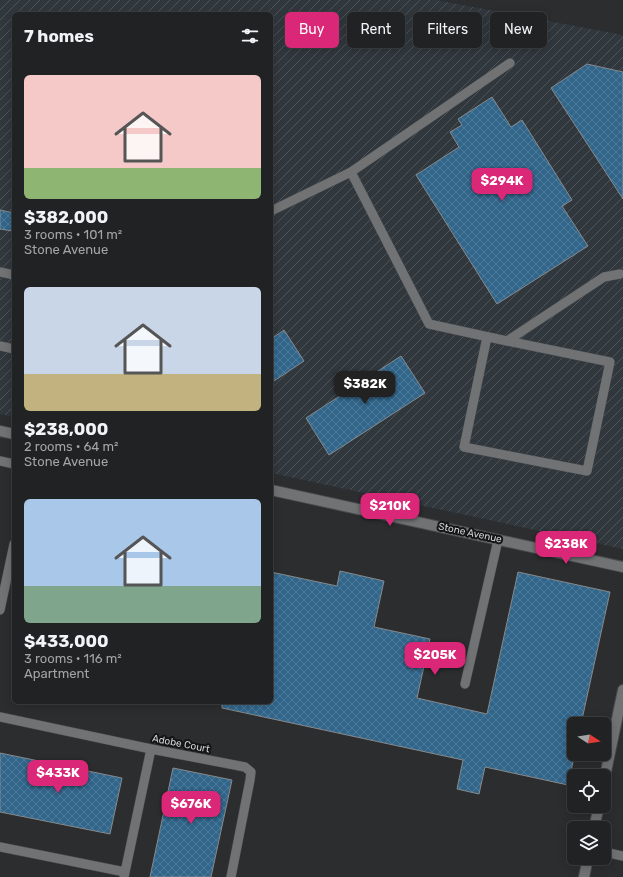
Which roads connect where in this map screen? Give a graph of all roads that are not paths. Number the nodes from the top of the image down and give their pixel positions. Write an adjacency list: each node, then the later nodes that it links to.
1 (510, 63): 2 (lane)
2 (351, 172): 3 (lane); 7 (lane)
3 (273, 210)
4 (0, 272): 6 (lane)
5 (622, 274): 8 (lane)
6 (12, 275)
7 (488, 337): 8 (lane); 8 (lane)
8 (506, 341)
9 (0, 346): 10 (lane)
10 (12, 349)
11 (0, 431): 12 (street)
12 (12, 434)
13 (0, 461): 14 (lane)
14 (12, 464)
15 (273, 490): 16 (street, Stone Avenue)
16 (498, 540): 18 (street, Stone Avenue); 20 (lane)
17 (12, 553): 19 (lane)
18 (623, 567)
19 (0, 610)
20 (465, 684)
21 (623, 690): 24 (street)
22 (0, 717): 23 (lane, Adobe Court)
23 (151, 749): 29 (lane); 30 (lane, Adobe Court)
24 (606, 769)
25 (0, 847): 29 (lane)
26 (611, 853): 27 (lane)
27 (623, 856)
28 (587, 865): 31 (street)
29 (124, 875)
30 (231, 877)
31 (584, 877)

